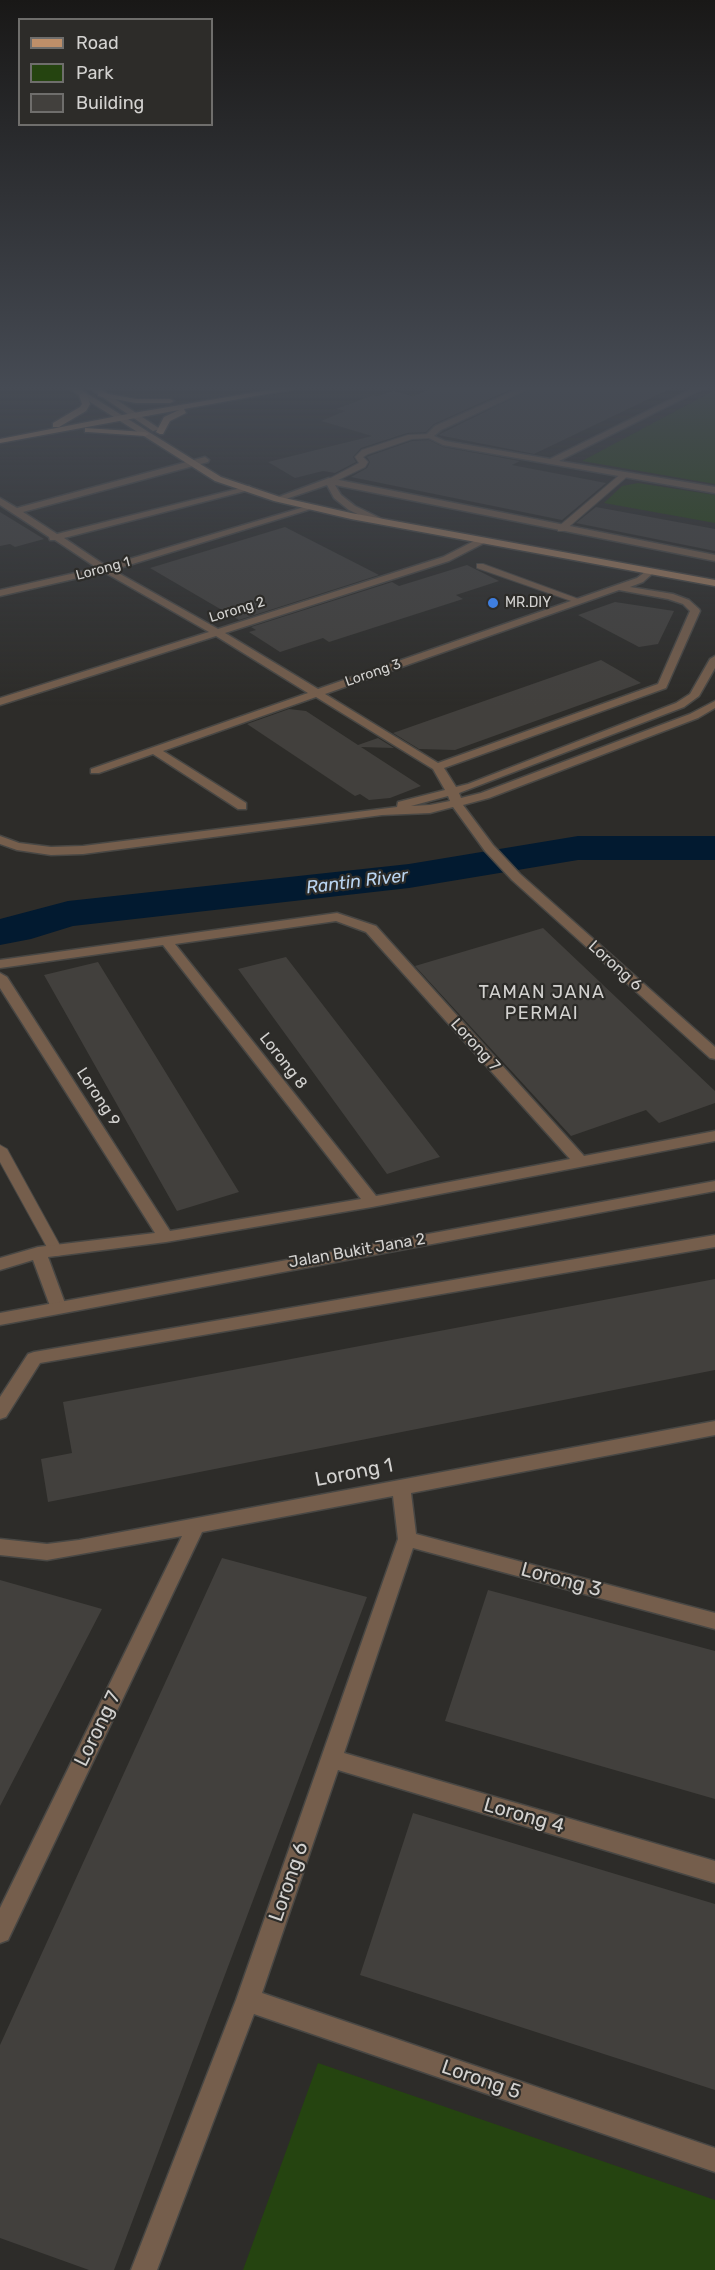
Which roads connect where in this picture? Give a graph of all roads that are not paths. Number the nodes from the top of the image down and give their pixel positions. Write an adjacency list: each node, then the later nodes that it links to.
1 (80, 494): 11 (street)
2 (229, 494): 14 (street)
3 (263, 494): 8 (main road)
4 (292, 494): 8 (street)
5 (336, 494): 12 (street)
6 (392, 494): 13 (street)
7 (602, 494): 13 (lane)
8 (277, 499): 10 (main road)
9 (0, 501): 11 (street)
10 (308, 507): 12 (main road); 18 (street, Lorong 1)
11 (15, 511): 14 (street)
12 (379, 522): 15 (main road)
13 (561, 529): 16 (street)
14 (53, 538): 18 (street)
15 (481, 541): 19 (main road); 24 (street, Lorong 2)
16 (715, 558)
17 (480, 566): 23 (lane)
18 (105, 569): 22 (street, Lorong 1); 24 (street)
19 (649, 572): 20 (main road); 21 (street, Lorong 3)
20 (715, 583)
21 (618, 587): 23 (street, Lorong 3); 31 (street)
22 (0, 593)
23 (580, 601): 26 (street, Lorong 3)
24 (214, 631): 26 (street); 28 (street, Lorong 2)
25 (715, 659): 27 (street)
26 (316, 693): 30 (street, Lorong 3); 31 (street)
27 (694, 696): 29 (street); 33 (street)
28 (0, 702)
29 (715, 702): 34 (street)
30 (154, 750): 32 (street, Lorong 3); 35 (street)
31 (437, 767): 33 (street, Lorong 6)
32 (95, 771)
33 (451, 792): 34 (street, Lorong 6); 36 (street)
34 (457, 804): 36 (street); 41 (street, Lorong 6)
35 (242, 806)
36 (382, 811): 37 (street)
37 (0, 840)
38 (166, 942): 39 (street); 44 (street, Lorong 7); 46 (street, Lorong 8)
39 (0, 964)
40 (0, 977): 47 (street, Lorong 9)
41 (715, 1055)
42 (715, 1136): 44 (street)
43 (0, 1149): 49 (lane)
44 (579, 1160): 46 (street)
45 (715, 1186): 52 (street, Jalan Bukit Jana 2)
46 (372, 1202): 47 (street)
47 (166, 1237): 49 (street)
48 (715, 1241): 54 (street)
49 (56, 1251): 50 (street)
50 (38, 1254): 51 (street); 52 (street)
51 (0, 1264)
52 (58, 1306): 53 (street, Jalan Bukit Jana 2)
53 (0, 1319)
54 (0, 1412)
55 (715, 1428): 56 (street, Lorong 1)
56 (401, 1487): 57 (street, Lorong 1); 58 (street, Lorong 6)
57 (196, 1526): 59 (street, Lorong 1); 63 (street, Lorong 7)
58 (407, 1539): 60 (street, Lorong 3); 61 (street, Lorong 6)
59 (0, 1547)
60 (715, 1621)
61 (332, 1760): 62 (street, Lorong 4); 64 (street, Lorong 6)
62 (715, 1872)
63 (0, 1932)
64 (248, 2000): 65 (street, Lorong 5); 66 (street, Lorong 6)
65 (715, 2160)
66 (144, 2270)

